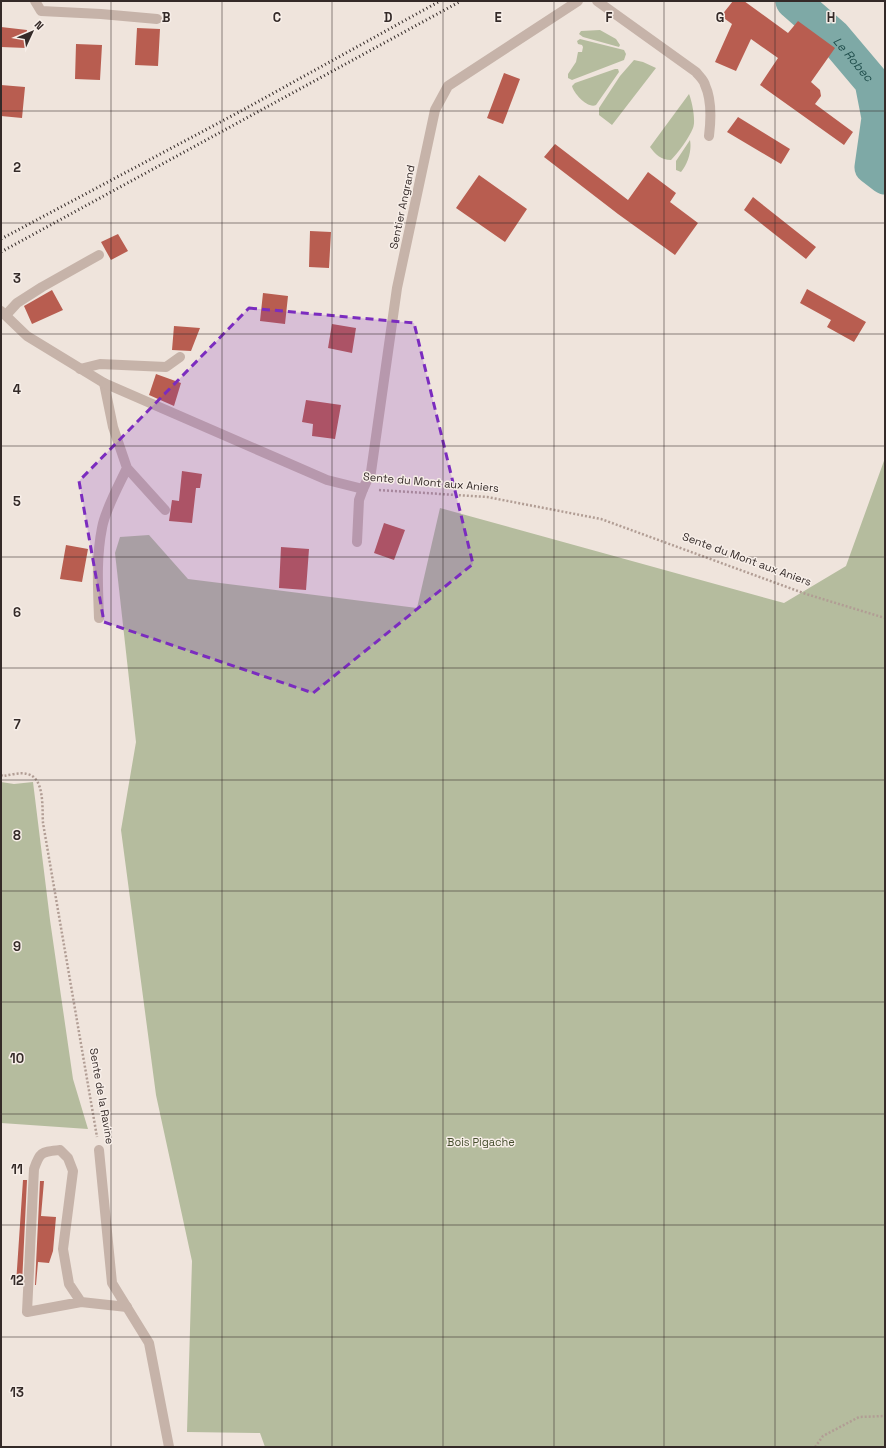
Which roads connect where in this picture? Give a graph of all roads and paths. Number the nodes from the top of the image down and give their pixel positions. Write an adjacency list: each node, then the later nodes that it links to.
1 (35, 1): 4 (street)
2 (578, 1): 12 (street, Sentier Angrand)
3 (597, 1): 5 (street)
4 (157, 19)
5 (709, 136)
6 (100, 255): 7 (street)
7 (4, 313): 9 (street, Sente du Mont aux Aniers)
8 (180, 357): 9 (street)
9 (80, 368): 10 (street, Sente du Mont aux Aniers)
10 (104, 383): 11 (street); 12 (street, Sente du Mont aux Aniers)
11 (127, 468): 13 (street); 15 (street)
12 (363, 489): 14 (street, Sentier Angrand); 16 (path, Sente du Mont aux Aniers)
13 (165, 510)
14 (357, 542)
15 (99, 618)
16 (885, 618)
17 (1, 775): 18 (path, Sente de la Ravine)
18 (99, 1150): 20 (street, Sente de la Ravine)
19 (81, 1302): 19 (street); 20 (street)
20 (127, 1307): 22 (street, Sente de la Ravine)
21 (885, 1416): 23 (path)
22 (169, 1447)
23 (815, 1447)

